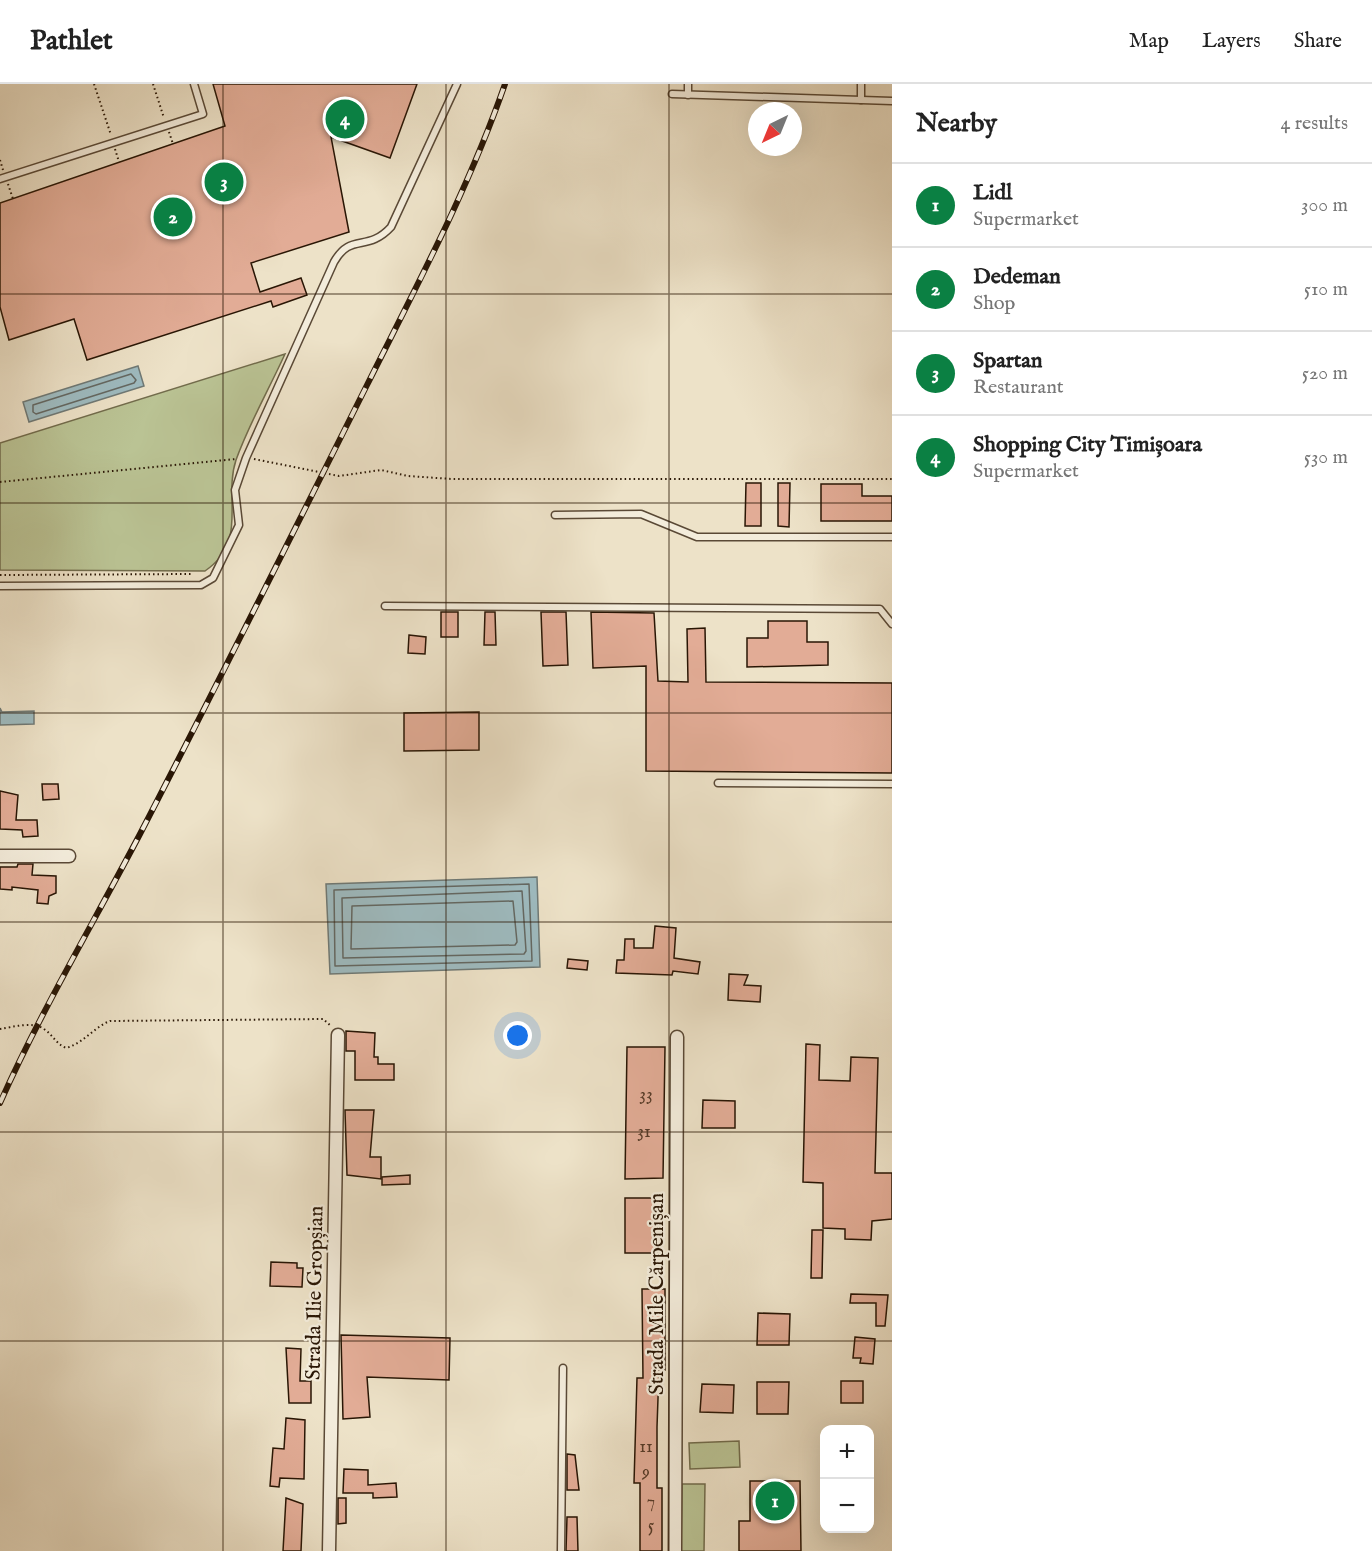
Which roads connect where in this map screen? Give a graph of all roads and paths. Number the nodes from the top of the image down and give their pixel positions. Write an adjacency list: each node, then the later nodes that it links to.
1 (94, 84): 12 (path)
2 (153, 84): 11 (path)
3 (194, 84): 11 (lane)
4 (457, 84): 16 (lane)
5 (688, 84): 8 (lane)
6 (861, 84): 9 (lane)
7 (672, 94): 8 (lane)
8 (688, 95): 9 (lane)
9 (861, 100): 10 (lane)
10 (892, 100)
11 (166, 125): 12 (lane); 13 (path)
12 (113, 142): 14 (path); 15 (lane)
13 (173, 144)
14 (119, 162)
15 (0, 179)
16 (246, 458): 17 (path); 18 (path); 23 (lane)
17 (892, 479)
18 (0, 482)
19 (555, 515): 20 (lane)
20 (892, 537)
21 (193, 574): 22 (path)
22 (0, 575)
23 (0, 586)
24 (385, 606): 25 (lane)
25 (892, 624)
26 (718, 783): 27 (lane)
27 (892, 784)
28 (0, 856): 29 (street)
29 (69, 856)
30 (0, 1029): 31 (path)
31 (338, 1035): 34 (street, Strada Ilie Gropșian)
32 (677, 1037): 36 (street, Strada Mile Cărpenișan)
33 (563, 1368): 35 (lane)
34 (328, 1551)
35 (561, 1551)
36 (675, 1551)

